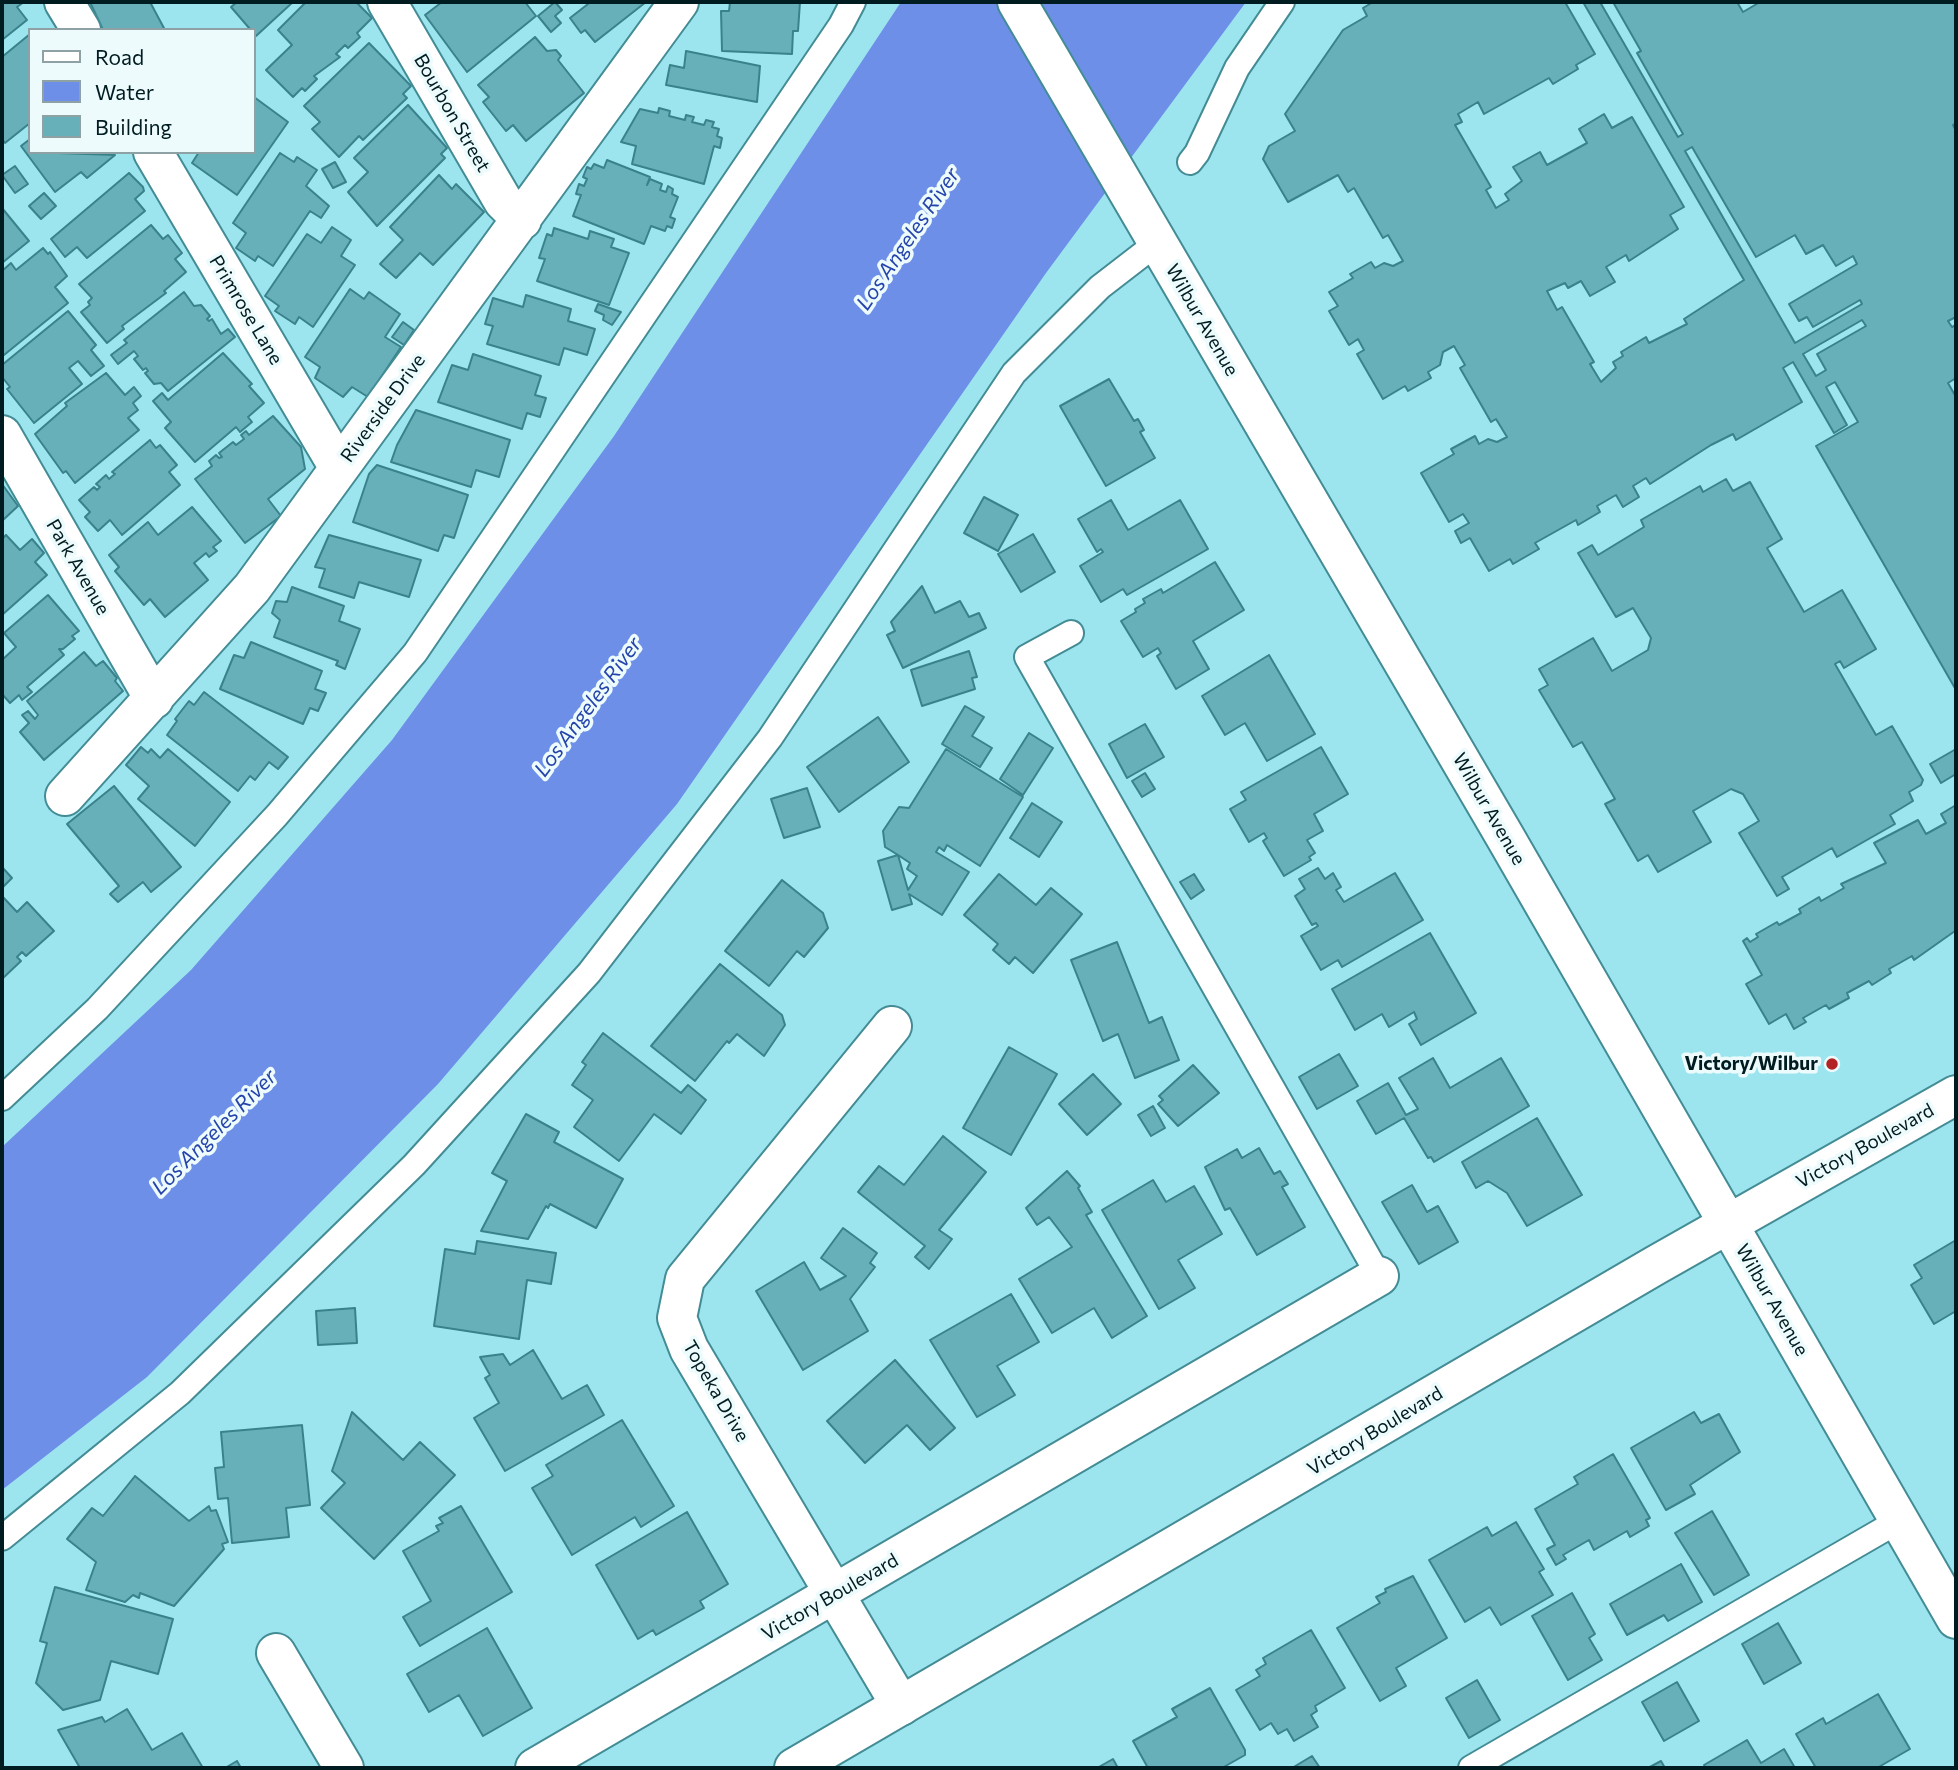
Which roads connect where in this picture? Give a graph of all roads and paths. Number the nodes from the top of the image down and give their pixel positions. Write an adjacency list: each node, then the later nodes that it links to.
1 (64, 2): 7 (street)
2 (387, 2): 10 (street, Bourbon Street)
3 (679, 2): 10 (street, Riverside Drive)
4 (853, 2): 19 (lane)
5 (1017, 2): 11 (street, Wilbur Avenue)
6 (1282, 2): 9 (lane)
7 (80, 28)
8 (154, 154): 13 (street, Primrose Lane)
9 (1190, 162)
10 (522, 220): 13 (street, Riverside Drive)
11 (1149, 228): 20 (street, Wilbur Avenue); 23 (lane)
12 (2, 435): 15 (street, Park Avenue)
13 (340, 468): 15 (street, Riverside Drive)
14 (1071, 633): 21 (lane)
15 (154, 699): 16 (street, Riverside Drive)
16 (65, 796)
17 (892, 1027): 24 (street, Topeka Drive)
18 (1956, 1095): 20 (street, Victory Boulevard)
19 (2, 1098)
20 (1728, 1224): 22 (street, Wilbur Avenue); 27 (street, Victory Boulevard)
21 (1379, 1276): 24 (street, Victory Boulevard)
22 (1900, 1520): 25 (street, Wilbur Avenue); 31 (lane)
23 (2, 1538)
24 (835, 1595): 27 (street, Topeka Drive); 29 (street, Victory Boulevard)
25 (1956, 1619)
26 (276, 1653): 28 (street)
27 (901, 1706): 30 (street, Victory Boulevard)
28 (344, 1768)
29 (534, 1768)
30 (794, 1768)
31 (1471, 1768)

